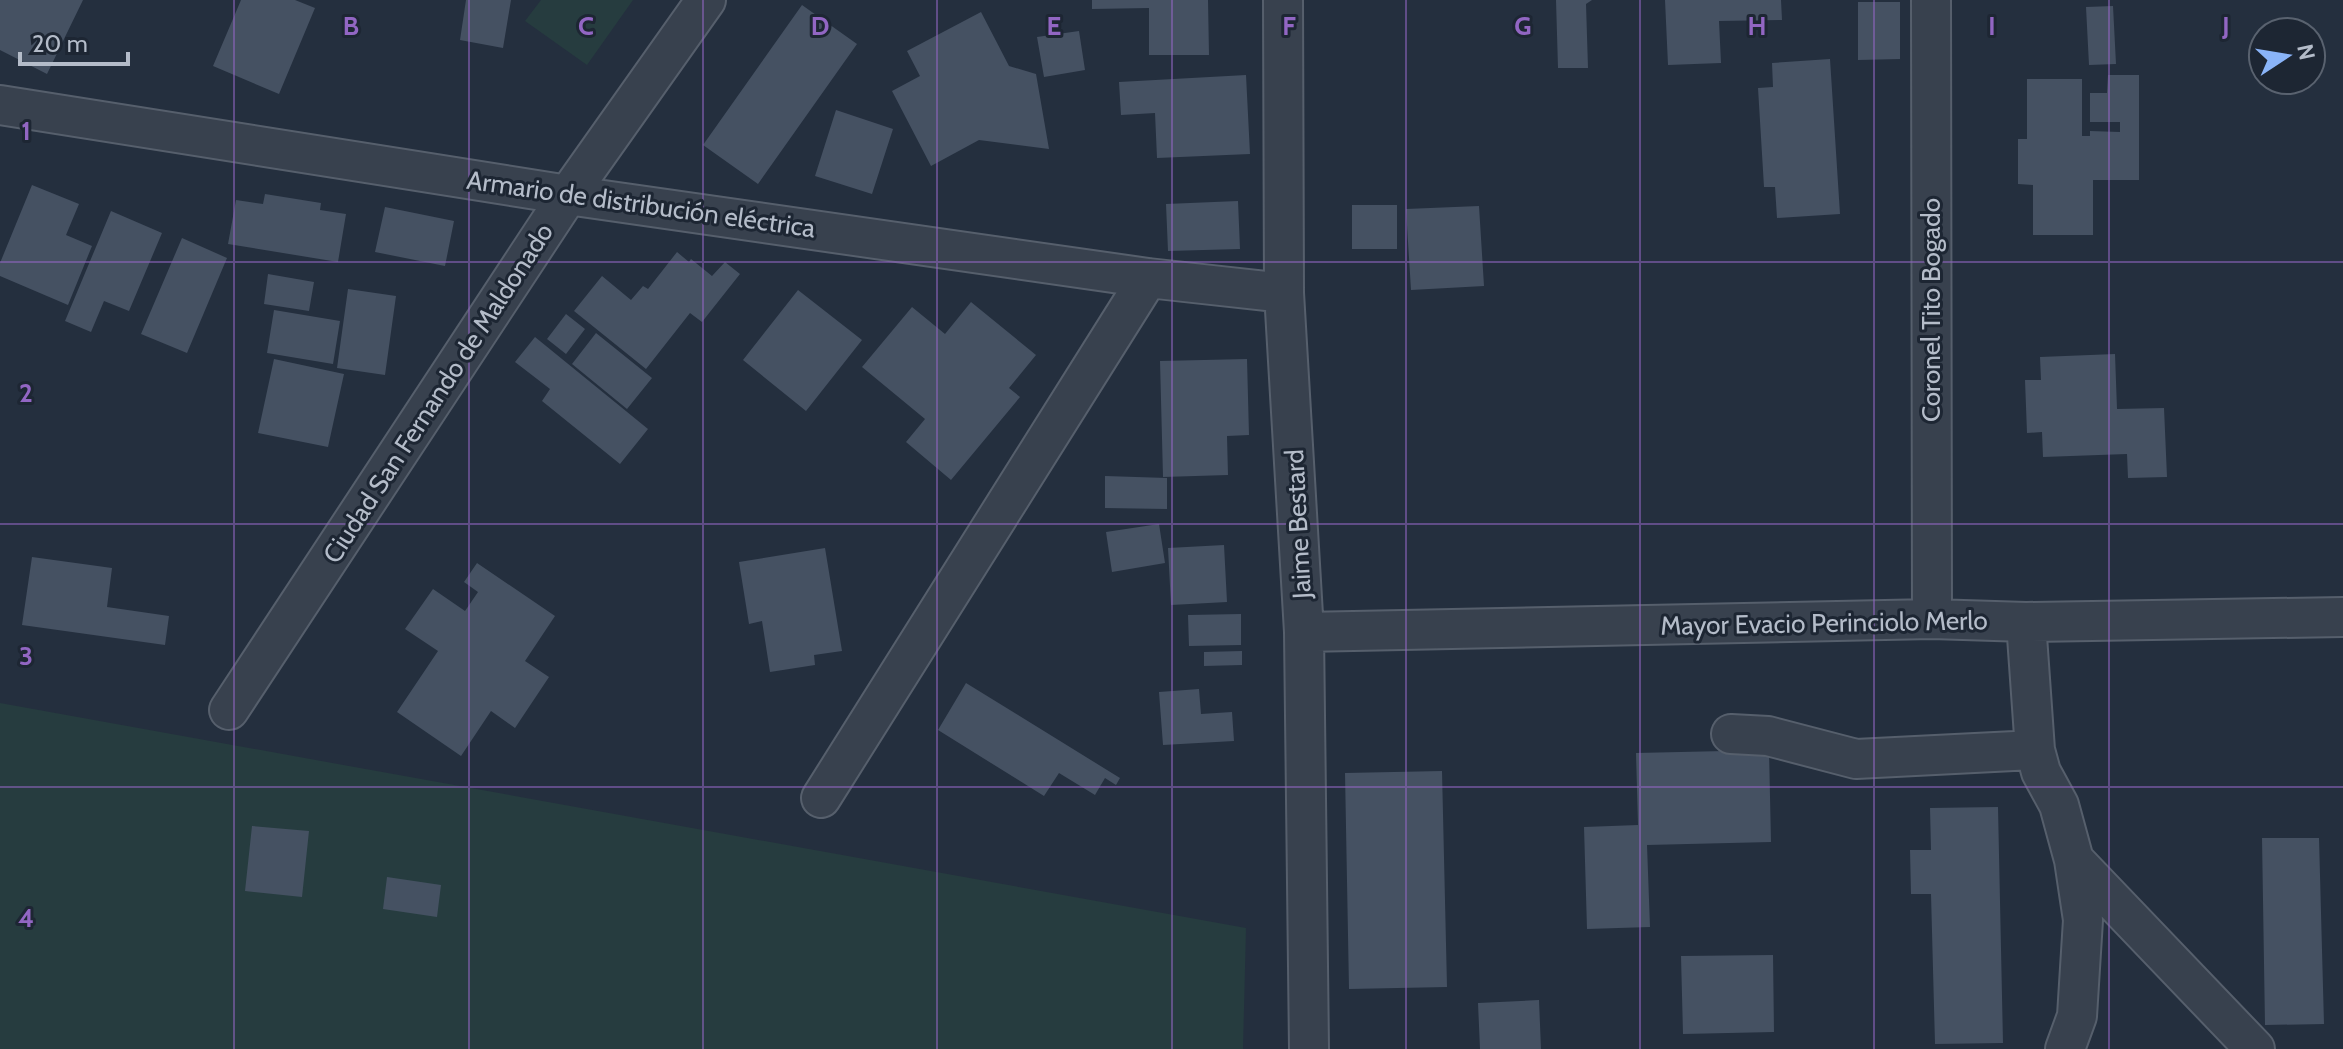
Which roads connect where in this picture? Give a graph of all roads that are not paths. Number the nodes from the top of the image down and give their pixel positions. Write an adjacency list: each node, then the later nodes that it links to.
1 (706, 0): 5 (street, Ciudad San Fernando de Maldonado)
2 (1283, 0): 7 (street, Jaime Bestard)
3 (1931, 0): 9 (street, Coronel Tito Bogado)
4 (0, 105): 5 (street, Armario de distribución eléctrica)
5 (568, 195): 6 (street, Armario de distribución eléctrica); 12 (street, Ciudad San Fernando de Maldonado)
6 (1148, 278): 7 (street, Armario de distribución eléctrica); 15 (street)
7 (1284, 293): 11 (street, Jaime Bestard)
8 (2343, 617): 10 (street, Mayor Evacio Perinciolo Merlo)
9 (1932, 619): 10 (street, Mayor Evacio Perinciolo Merlo); 11 (street, Mayor Evacio Perinciolo Merlo)
10 (2026, 622): 14 (street)
11 (1304, 632): 17 (street, Jaime Bestard)
12 (229, 710)
13 (1731, 734): 14 (street)
14 (2035, 750): 16 (street)
15 (821, 798)
16 (2074, 860): 18 (street); 19 (street)
17 (1309, 1049)
18 (2065, 1049)
19 (2255, 1049)

